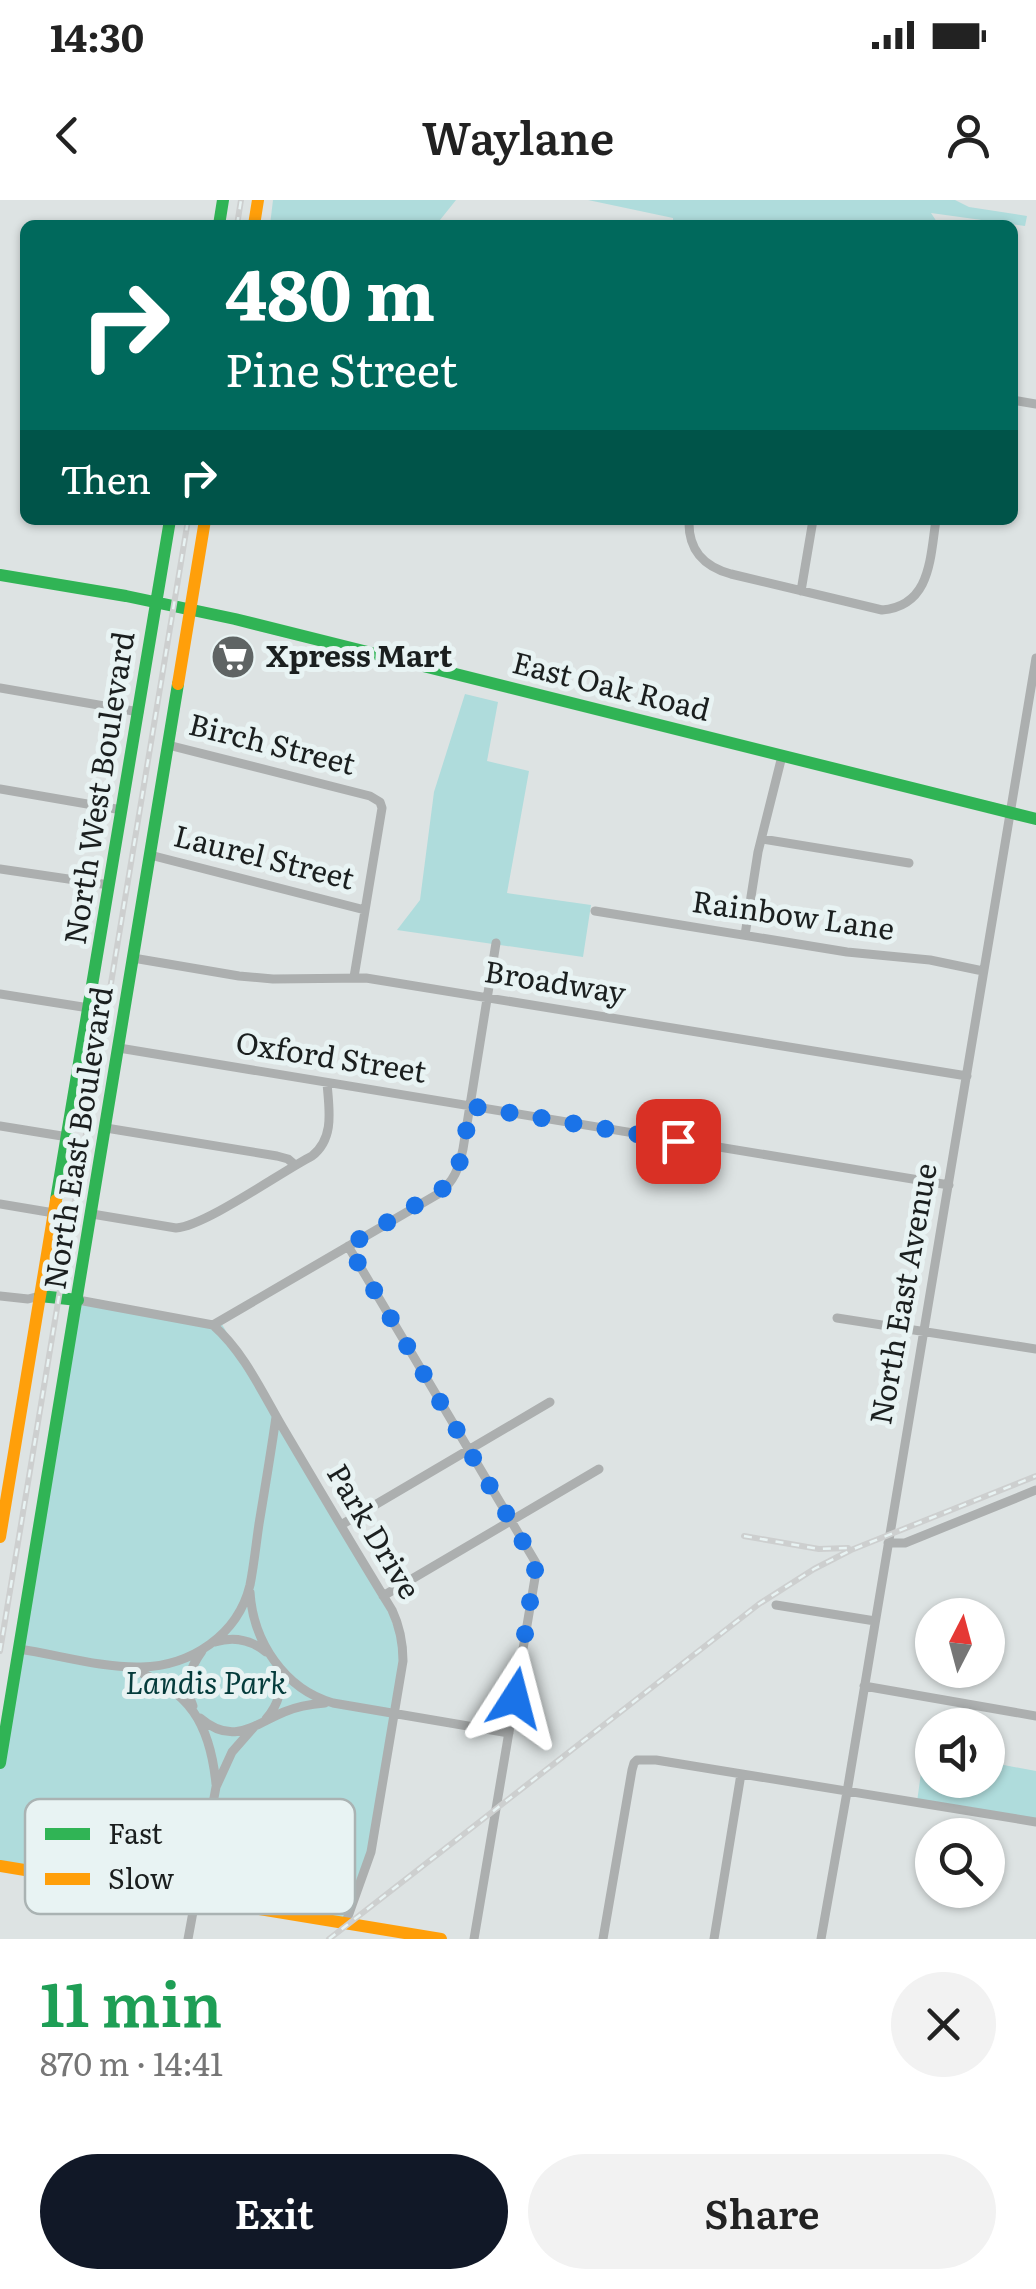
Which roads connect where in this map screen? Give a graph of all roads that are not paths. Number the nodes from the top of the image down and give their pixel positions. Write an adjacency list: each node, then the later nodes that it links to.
1 (169, 525): 8 (main road, North West Boulevard)
2 (204, 525): 9 (main road, North East Boulevard)
3 (689, 525): 7 (street)
4 (812, 525): 7 (street)
5 (935, 525): 7 (street)
6 (0, 575): 8 (main road, East Oak Road)
7 (801, 592)
8 (157, 602): 9 (main road, East Oak Road); 12 (main road, North West Boulevard)
9 (190, 609): 13 (main road, North East Boulevard); 14 (main road, East Oak Road)
10 (1036, 658): 17 (street, North East Avenue)
11 (0, 688): 12 (street)
12 (138, 712): 16 (main road, North West Boulevard)
13 (168, 745): 20 (main road, North East Boulevard); 24 (street, Birch Street)
14 (782, 756): 17 (main road, East Oak Road); 19 (street)
15 (0, 789): 16 (street)
16 (122, 810): 23 (main road, North West Boulevard)
17 (1010, 813): 18 (main road, East Oak Road); 29 (street, North East Avenue)
18 (1036, 819)
19 (762, 838): 21 (street); 26 (street)
20 (150, 855): 24 (street, Laurel Street); 28 (main road, North East Boulevard)
21 (909, 863)
22 (0, 869): 23 (street)
23 (110, 886): 33 (main road, North West Boulevard)
24 (365, 910): 30 (street)
25 (596, 911): 26 (street, Rainbow Lane)
26 (745, 935): 29 (street, Rainbow Lane)
27 (496, 943): 32 (street)
28 (134, 958): 30 (street, Broadway); 34 (main road, North East Boulevard)
29 (983, 970): 35 (street, North East Avenue)
30 (354, 977): 32 (street, Broadway)
31 (0, 994): 33 (street)
32 (487, 998): 35 (street, Broadway); 37 (street)
33 (89, 1008): 40 (main road, North West Boulevard)
34 (119, 1048): 36 (street, Oxford Street); 39 (main road, North East Boulevard)
35 (966, 1076): 42 (street, North East Avenue)
36 (328, 1083): 37 (street, Oxford Street); 41 (street)
37 (470, 1106): 42 (street, Oxford Street); 46 (street)
38 (0, 1126): 40 (street)
39 (106, 1128): 41 (street); 45 (main road, North East Boulevard)
40 (68, 1137): 44 (main road, North West Boulevard)
41 (296, 1165): 45 (street)
42 (948, 1186): 52 (street, North East Avenue)
43 (0, 1204): 44 (street)
44 (54, 1214): 48 (main road, North West Boulevard)
45 (92, 1214): 49 (main road, North East Boulevard)
46 (348, 1246): 51 (street); 56 (street)
47 (0, 1296): 48 (street)
48 (40, 1296): 49 (main road); 61 (main road, North West Boulevard)
49 (78, 1300): 51 (street); 67 (main road, North East Boulevard)
50 (837, 1318): 52 (street)
51 (214, 1325): 55 (street, Park Drive)
52 (924, 1332): 53 (street); 62 (street, North East Avenue)
53 (1036, 1349)
54 (550, 1402): 56 (street)
55 (276, 1417): 60 (street, Park Drive); 63 (street)
56 (469, 1449): 59 (street); 60 (street)
57 (599, 1470): 59 (street)
58 (1036, 1490): 62 (street)
59 (511, 1521): 64 (street); 77 (street)
60 (341, 1525): 64 (street, Park Drive)
61 (0, 1536)
62 (888, 1543): 66 (street, North East Avenue)
63 (250, 1586): 68 (street); 69 (street)
64 (384, 1596): 74 (street, Park Drive)
65 (776, 1606): 66 (street)
66 (874, 1622): 71 (street, North East Avenue)
67 (19, 1649): 70 (street); 78 (main road, North East Boulevard)
68 (205, 1649): 69 (street); 70 (street); 73 (street)
69 (275, 1663): 72 (street); 76 (street)
70 (121, 1666): 73 (street)
71 (864, 1686): 75 (street); 81 (street, North East Avenue)
72 (333, 1703): 74 (street); 76 (street)
73 (196, 1713): 76 (street); 80 (street)
74 (395, 1714): 77 (street); 86 (street, Park Drive)
75 (1036, 1716)
76 (255, 1727): 80 (street)
77 (509, 1733): 94 (street)
78 (0, 1763)
79 (742, 1774): 81 (street); 95 (street); 96 (street)
80 (216, 1787): 82 (street)
81 (847, 1792): 83 (street); 97 (street, North East Avenue)
82 (214, 1799)
83 (1036, 1822)
84 (0, 1866): 85 (main road)
85 (25, 1870)
86 (355, 1898)
87 (192, 1914): 92 (street)
88 (296, 1914): 90 (main road)
89 (349, 1914): 90 (street, Park Drive)
90 (346, 1922): 91 (main road)
91 (406, 1936): 93 (main road)
92 (188, 1939)
93 (441, 1939)
94 (474, 1939)
95 (603, 1939)
96 (714, 1939)
97 (820, 1939)

